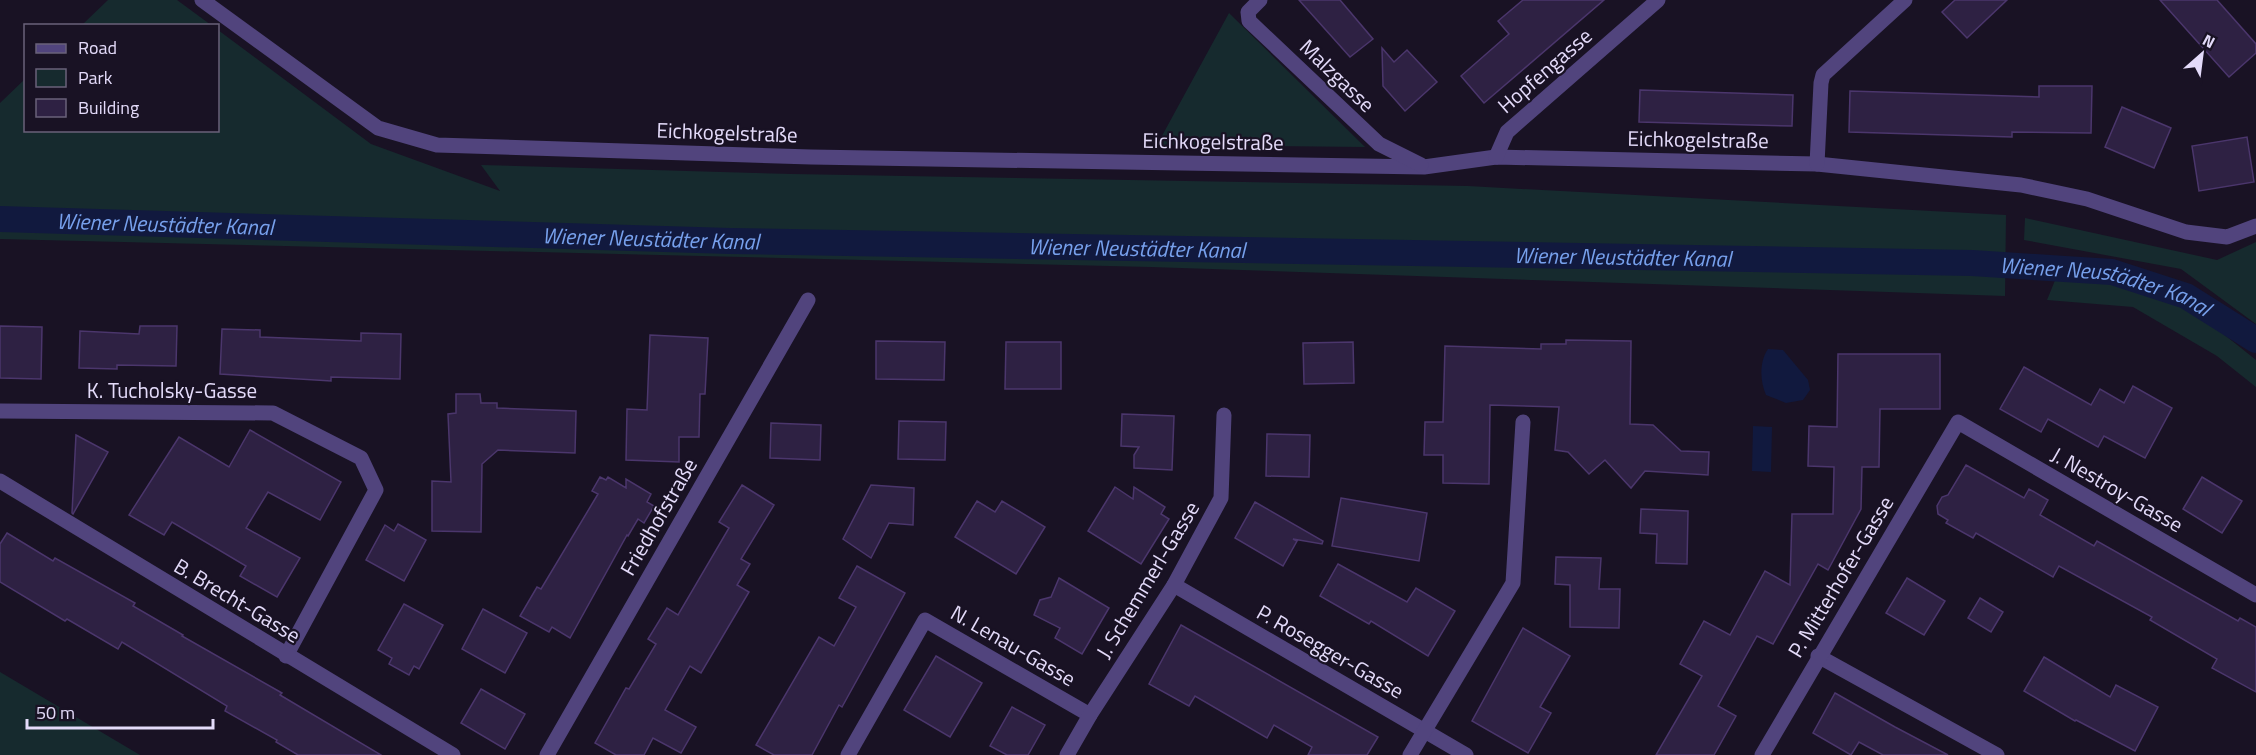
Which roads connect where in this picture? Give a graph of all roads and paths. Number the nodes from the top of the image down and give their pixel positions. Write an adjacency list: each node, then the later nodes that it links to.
1 (202, 0): 7 (street, Eichkogelstraße)
2 (1260, 0): 7 (street, Malzgasse)
3 (1658, 0): 5 (street, Hopfengasse)
4 (1905, 0): 6 (street)
5 (1496, 157): 6 (street, Eichkogelstraße); 7 (street, Eichkogelstraße)
6 (1817, 164): 8 (street, Eichkogelstraße)
7 (1424, 167)
8 (2256, 226)
9 (808, 300): 22 (street, Friedhofstraße)
10 (0, 411): 17 (street, K. Tucholsky-Gasse)
11 (1224, 415): 15 (street, J. Schemmerl-Gasse)
12 (1524, 422): 20 (street)
13 (1958, 422): 16 (street, J. Nestroy-Gasse); 18 (street, P. Mitterhofer-Gasse)
14 (0, 481): 17 (street, B. Brecht-Gasse)
15 (1174, 585): 19 (street, J. Schemmerl-Gasse); 20 (street, P. Rosegger-Gasse)
16 (2256, 595)
17 (286, 656): 21 (street, B. Brecht-Gasse)
18 (1818, 656): 27 (street, P. Mitterhofer-Gasse); 28 (street)
19 (1090, 715): 23 (street, N. Lenau-Gasse); 24 (street, J. Schemmerl-Gasse)
20 (1424, 731): 25 (street); 26 (street, P. Rosegger-Gasse)
21 (453, 755)
22 (547, 755)
23 (848, 755)
24 (1067, 755)
25 (1410, 755)
26 (1466, 755)
27 (1762, 755)
28 (1997, 755)

